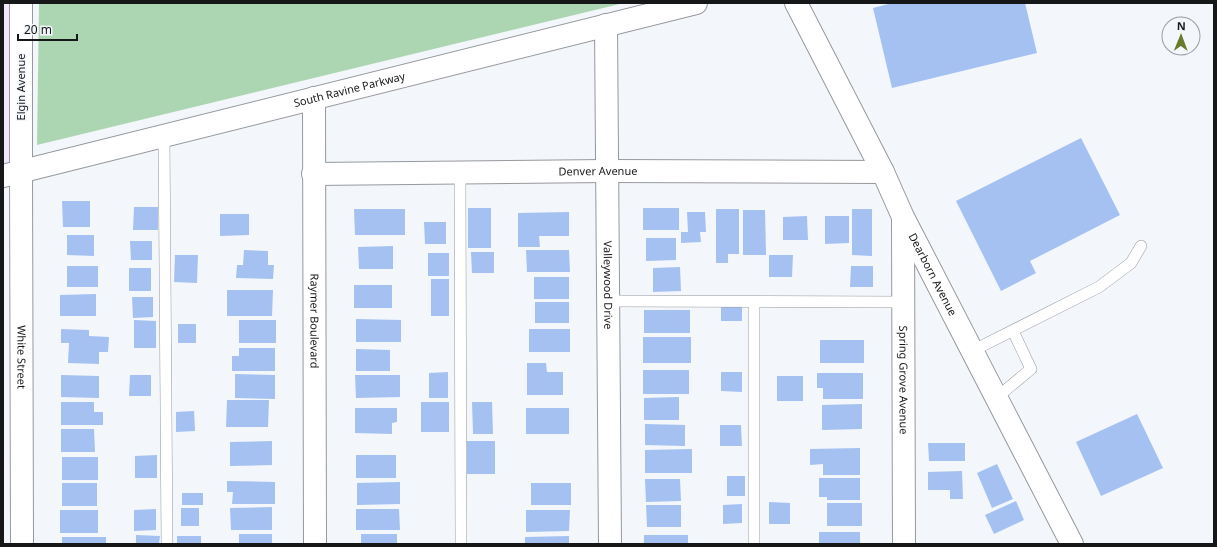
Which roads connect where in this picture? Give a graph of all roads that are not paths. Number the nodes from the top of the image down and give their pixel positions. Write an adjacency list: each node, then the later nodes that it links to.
1 (21, 3): 10 (street, Elgin Avenue)
2 (696, 3): 4 (street, South Ravine Parkway)
3 (796, 3): 9 (street, Dearborn Avenue)
4 (606, 25): 5 (street, South Ravine Parkway); 7 (street, Valleywood Drive)
5 (314, 98): 6 (street, South Ravine Parkway); 11 (street, Raymer Boulevard)
6 (164, 136): 10 (street, South Ravine Parkway); 21 (lane)
7 (607, 171): 8 (street, Denver Avenue); 9 (street, Denver Avenue); 14 (street, Valleywood Drive)
8 (460, 172): 11 (street, Denver Avenue); 23 (lane)
9 (882, 172): 12 (street, Dearborn Avenue)
10 (12, 173): 20 (street, White Street)
11 (313, 174): 22 (street, Raymer Boulevard)
12 (902, 217): 16 (street, Spring Grove Avenue); 18 (street, Dearborn Avenue)
13 (1141, 246): 17 (lane)
14 (608, 301): 15 (lane); 24 (street, Valleywood Drive)
15 (754, 302): 16 (lane); 25 (lane)
16 (903, 302): 26 (street, Spring Grove Avenue)
17 (1013, 330): 18 (lane); 19 (lane)
18 (972, 351): 19 (street, Dearborn Avenue)
19 (996, 398): 27 (street, Dearborn Avenue)
20 (22, 544)
21 (167, 544)
22 (315, 544)
23 (461, 544)
24 (610, 544)
25 (754, 544)
26 (904, 544)
27 (1072, 544)

